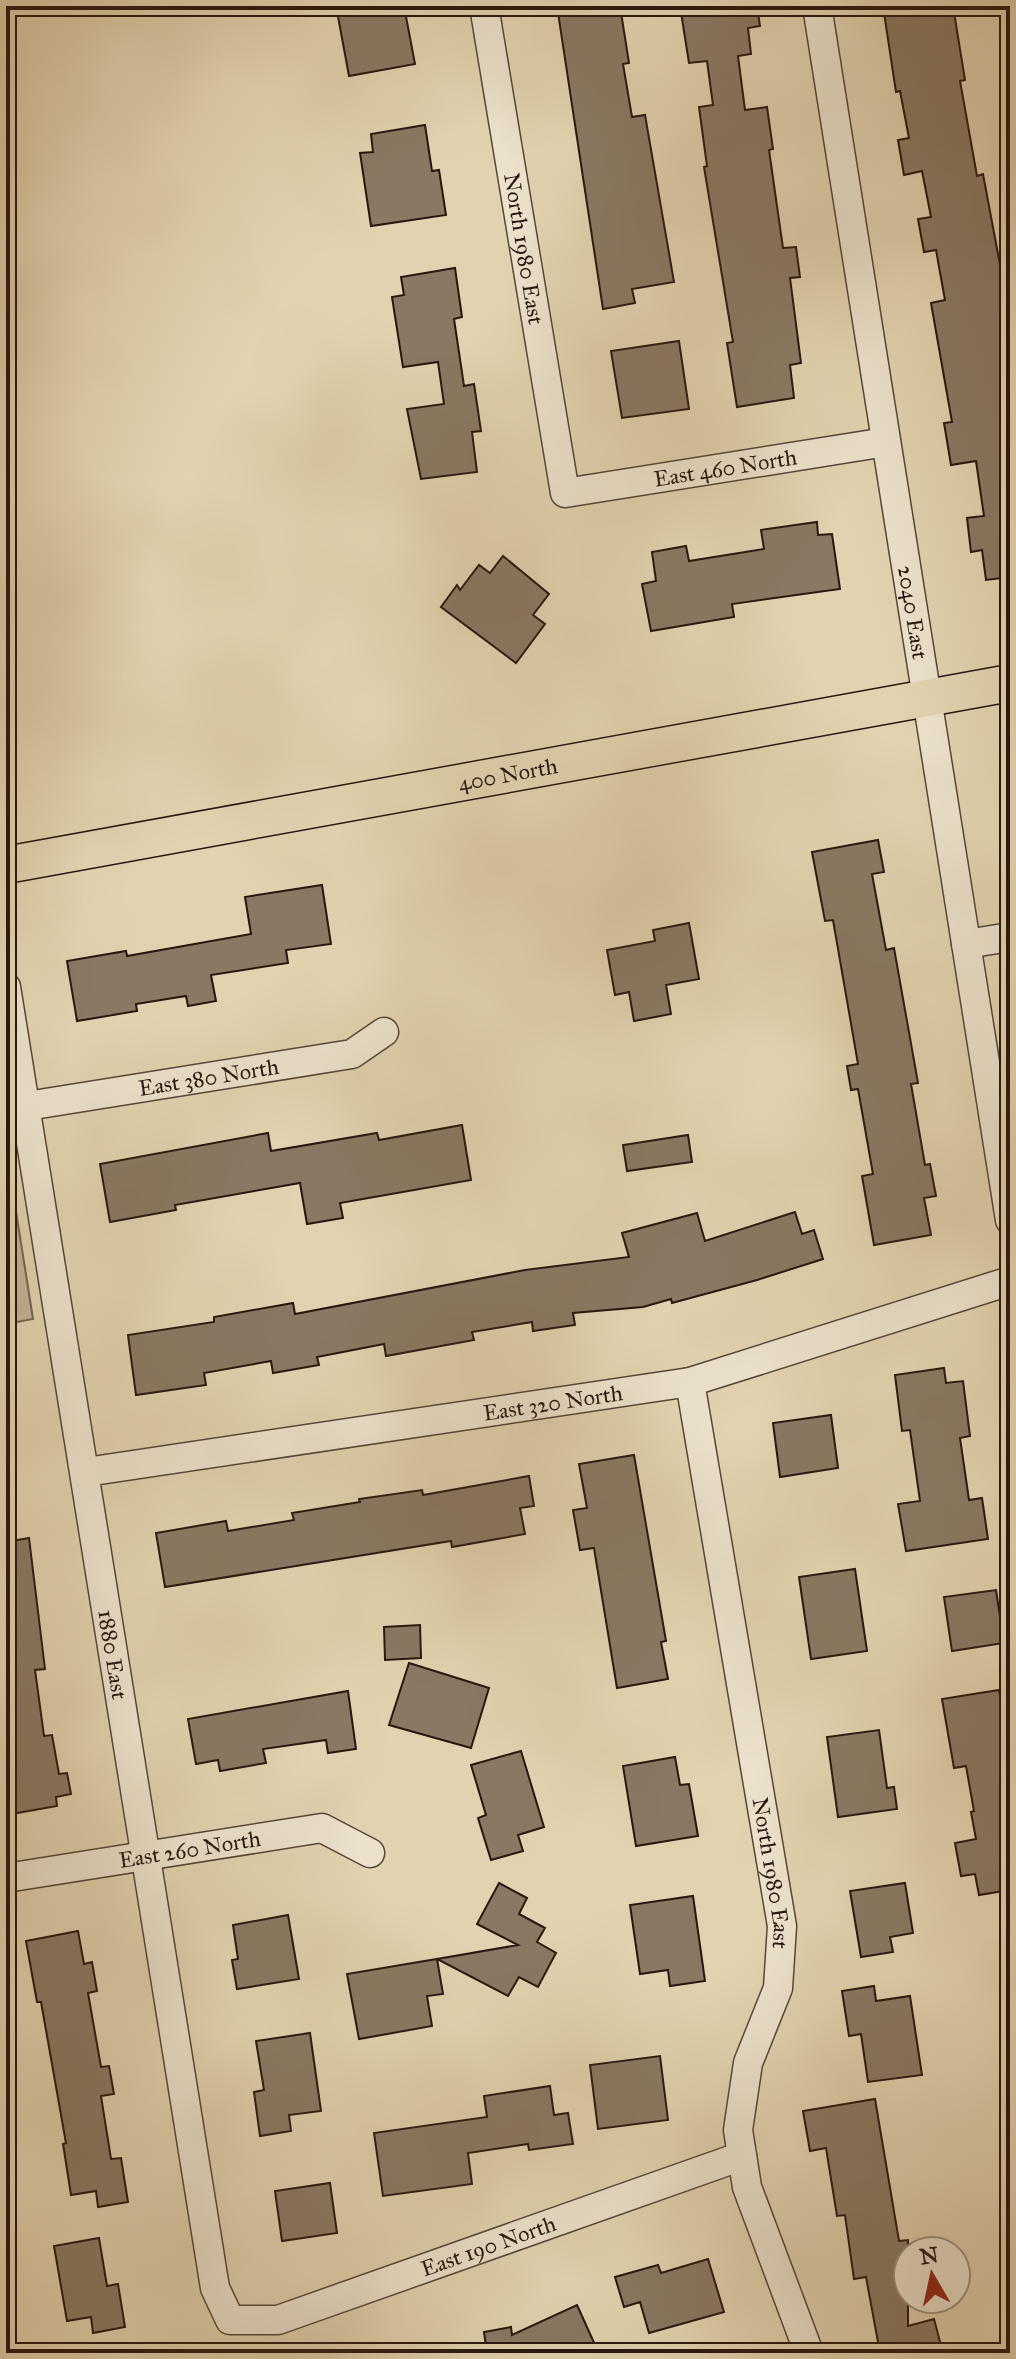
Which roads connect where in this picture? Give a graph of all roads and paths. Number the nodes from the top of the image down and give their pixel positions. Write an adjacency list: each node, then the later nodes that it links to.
1 (484, 6): 4 (street, North 1980 East)
2 (817, 6): 3 (street, 2040 East)
3 (886, 442): 4 (street, East 460 North); 6 (street, 2040 East)
4 (565, 493)
5 (1010, 683): 6 (main road, 400 North)
6 (927, 700): 7 (main road, 400 North); 9 (street, 2040 East)
7 (6, 865)
8 (1010, 937): 9 (street)
9 (966, 944): 13 (street, 2040 East)
10 (6, 987): 12 (street, 1880 East)
11 (384, 1032): 12 (street, East 380 North)
12 (27, 1106): 16 (street, 1880 East)
13 (1010, 1220)
14 (1010, 1281): 15 (street, East 320 North)
15 (690, 1382): 16 (street, East 320 North); 20 (street, North 1980 East)
16 (86, 1472): 18 (street, 1880 East)
17 (370, 1853): 18 (street, East 260 North)
18 (146, 1856): 19 (street, East 260 North); 21 (street, 1880 East)
19 (6, 1878)
20 (742, 2156): 21 (street, East 190 North); 22 (street, North 1980 East)
21 (230, 2320)
22 (809, 2353)

